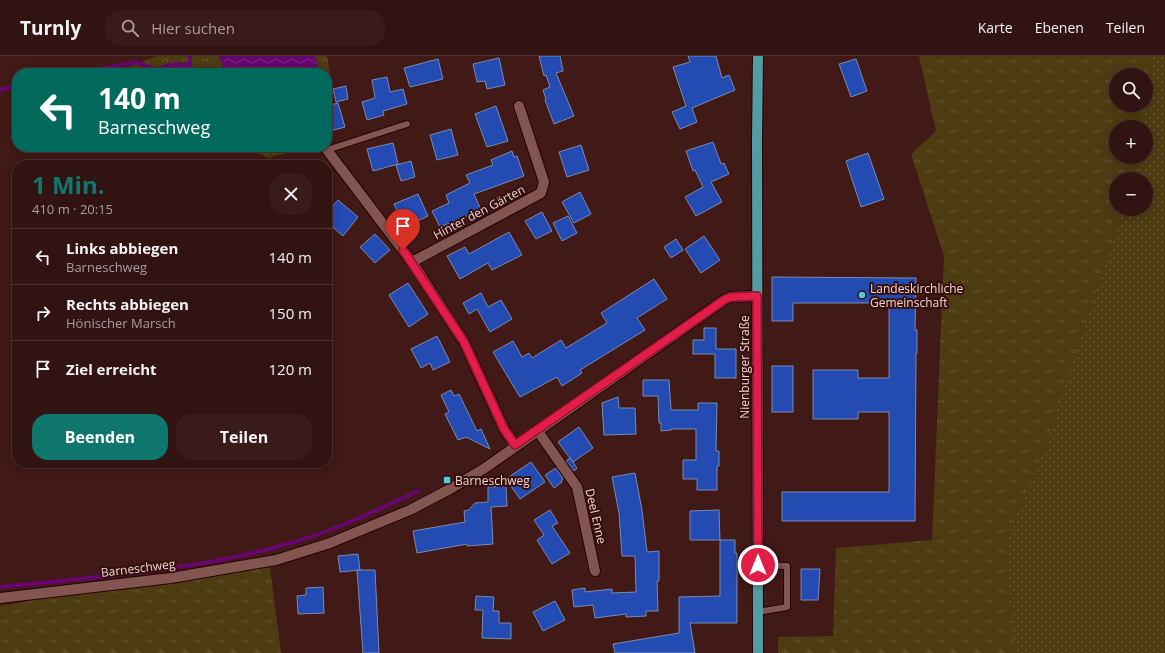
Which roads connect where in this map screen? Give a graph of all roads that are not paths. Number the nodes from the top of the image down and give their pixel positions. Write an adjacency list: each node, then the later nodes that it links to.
1 (758, 56): 7 (main road, Nienburger Straße)
2 (519, 106): 6 (street, Hinter den Gärten)
3 (407, 124): 4 (lane)
4 (332, 148)
5 (329, 152): 6 (street)
6 (412, 262): 9 (street)
7 (757, 296): 8 (street, Barneschweg); 10 (main road, Nienburger Straße)
8 (537, 430): 9 (street, Barneschweg); 11 (street, Deel Enne)
9 (515, 445): 12 (street, Barneschweg)
10 (758, 565): 13 (main road, Nienburger Straße); 13 (lane)
11 (595, 571)
12 (0, 598)
13 (758, 612): 14 (main road, Nienburger Straße)
14 (758, 653)

